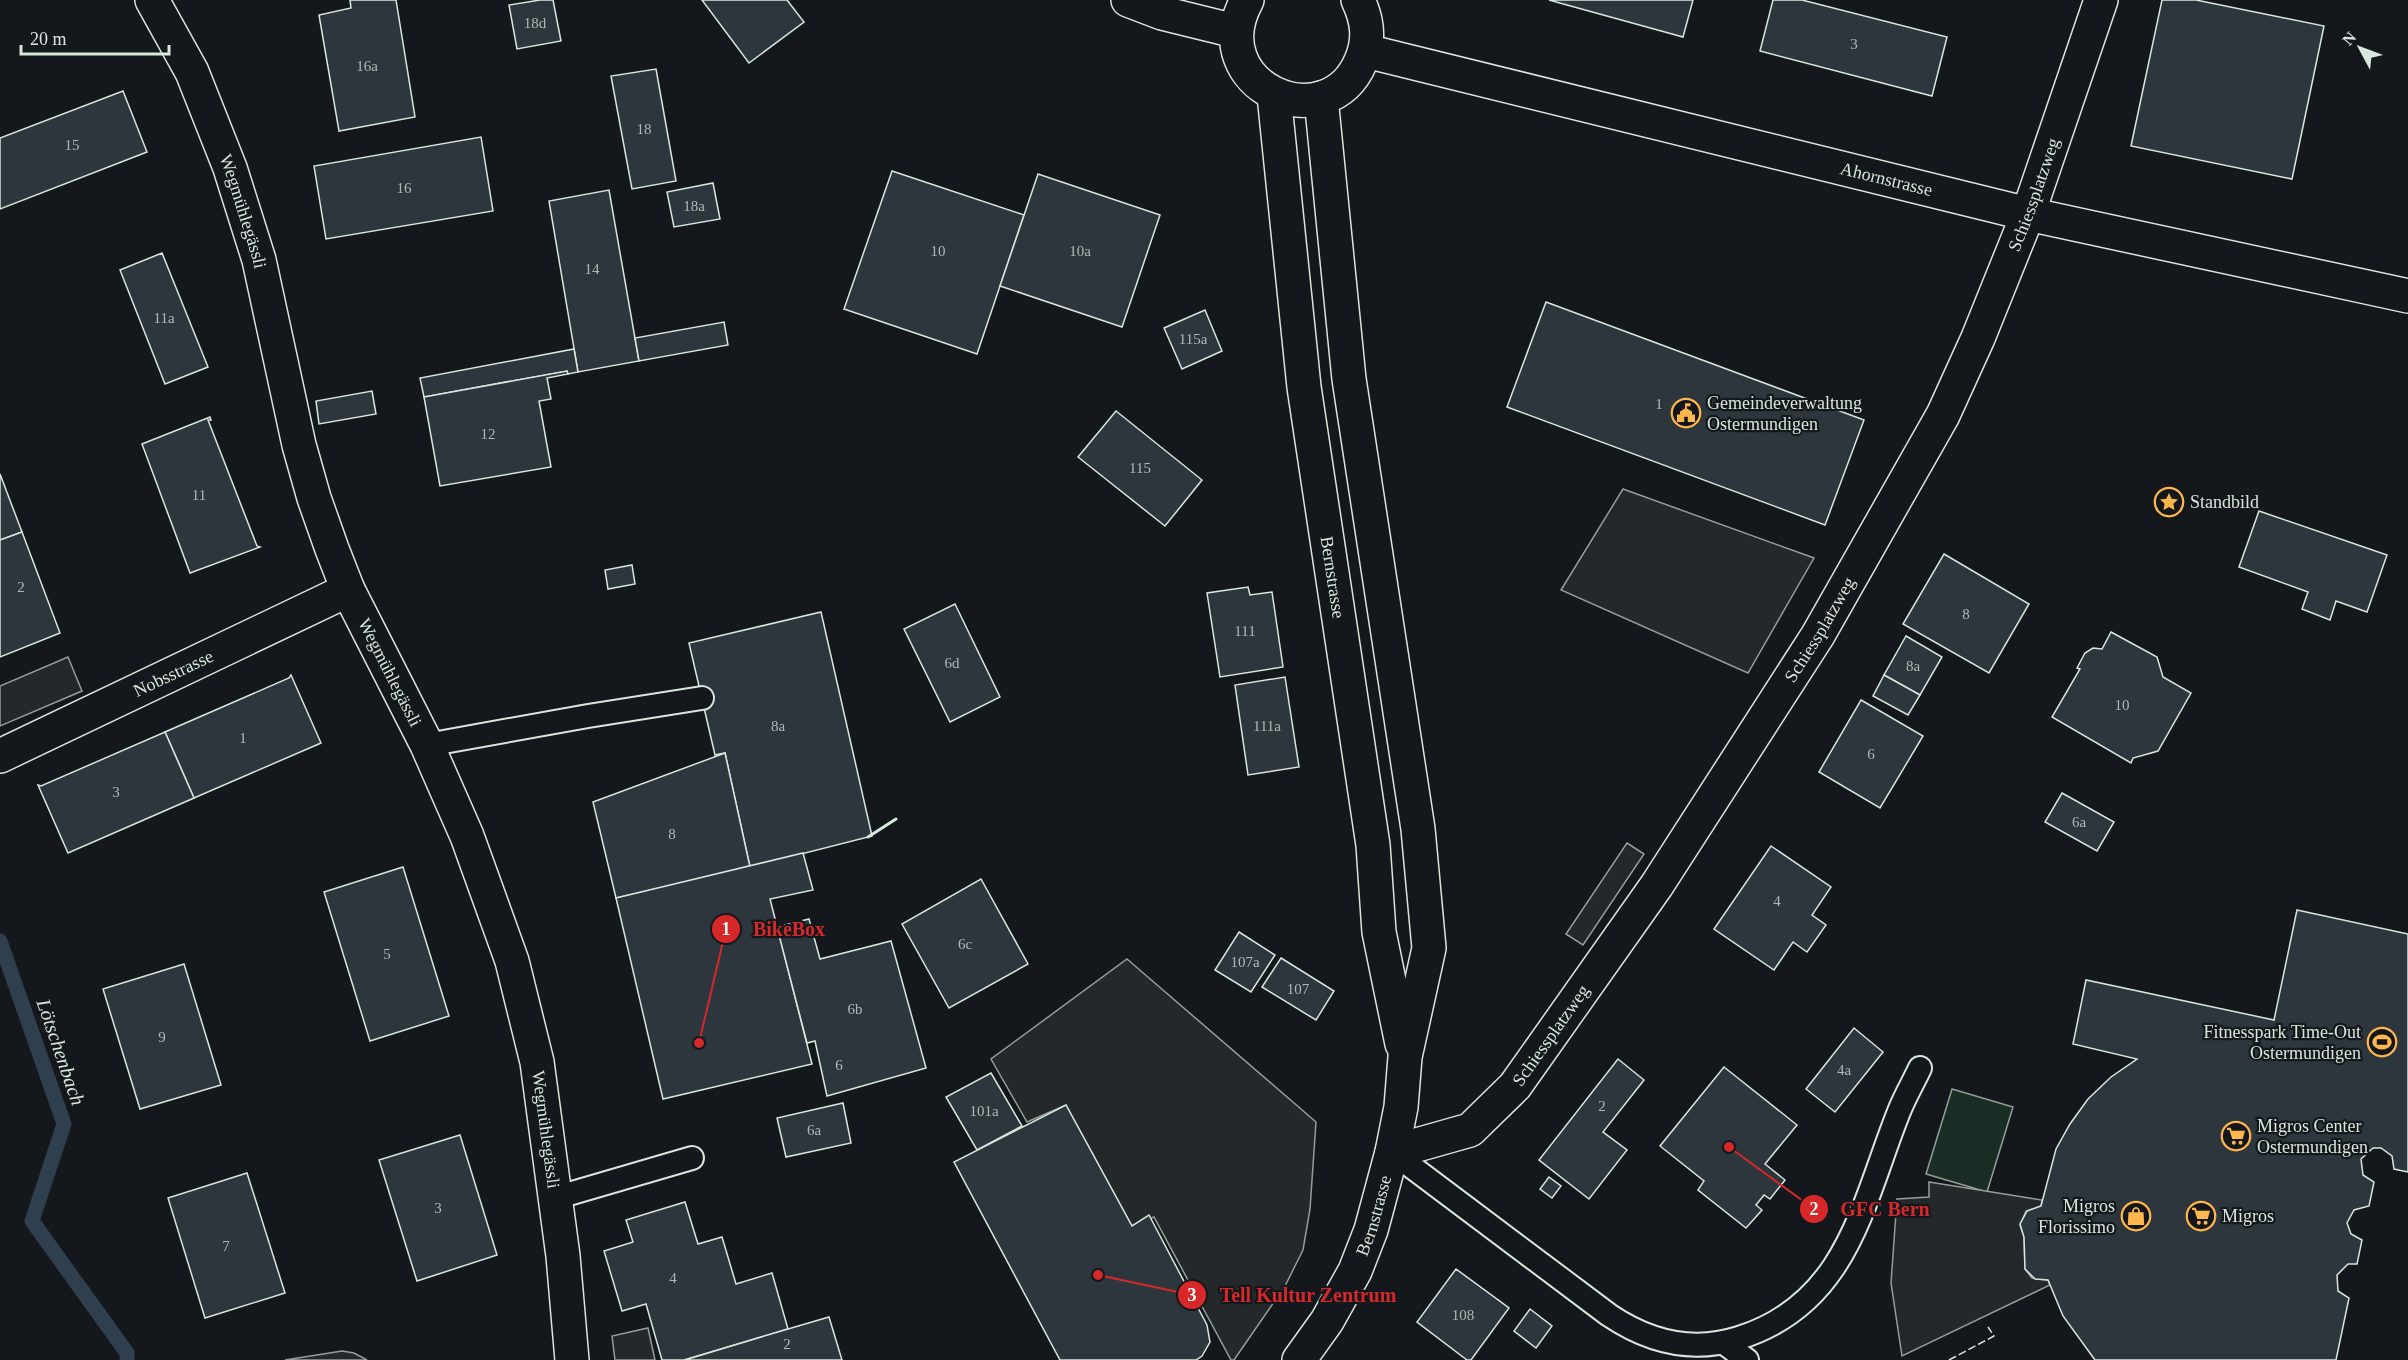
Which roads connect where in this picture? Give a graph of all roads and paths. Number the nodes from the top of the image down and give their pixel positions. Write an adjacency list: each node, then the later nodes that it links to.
1 (152, 0): 12 (street, Wegmühlegässli)
2 (1128, 0): 6 (street)
3 (1246, 0): 6 (street)
4 (1358, 0): 7 (street)
5 (2101, 0): 10 (street, Schiessplatzweg)
6 (1235, 31): 8 (street)
7 (1366, 51): 9 (street); 10 (street, Ahornstrasse)
8 (1274, 95): 9 (street); 16 (street, Bernstrasse)
9 (1321, 98): 16 (street, Bernstrasse)
10 (2028, 214): 11 (street, Ahornstrasse); 18 (street, Schiessplatzweg)
11 (2408, 296)
12 (348, 590): 14 (street, Wegmühlegässli); 15 (street, Nobsstrasse)
13 (702, 698): 14 (lane)
14 (427, 746): 20 (street, Wegmühlegässli)
15 (0, 756)
16 (1405, 1057): 18 (street, Bernstrasse)
17 (1920, 1068): 21 (lane)
18 (1392, 1152): 21 (lane); 23 (street, Bernstrasse)
19 (692, 1158): 20 (lane)
20 (555, 1198): 22 (street, Wegmühlegässli)
21 (1724, 1343): 24 (lane)
22 (572, 1360)
23 (1299, 1360)
24 (1747, 1360)

